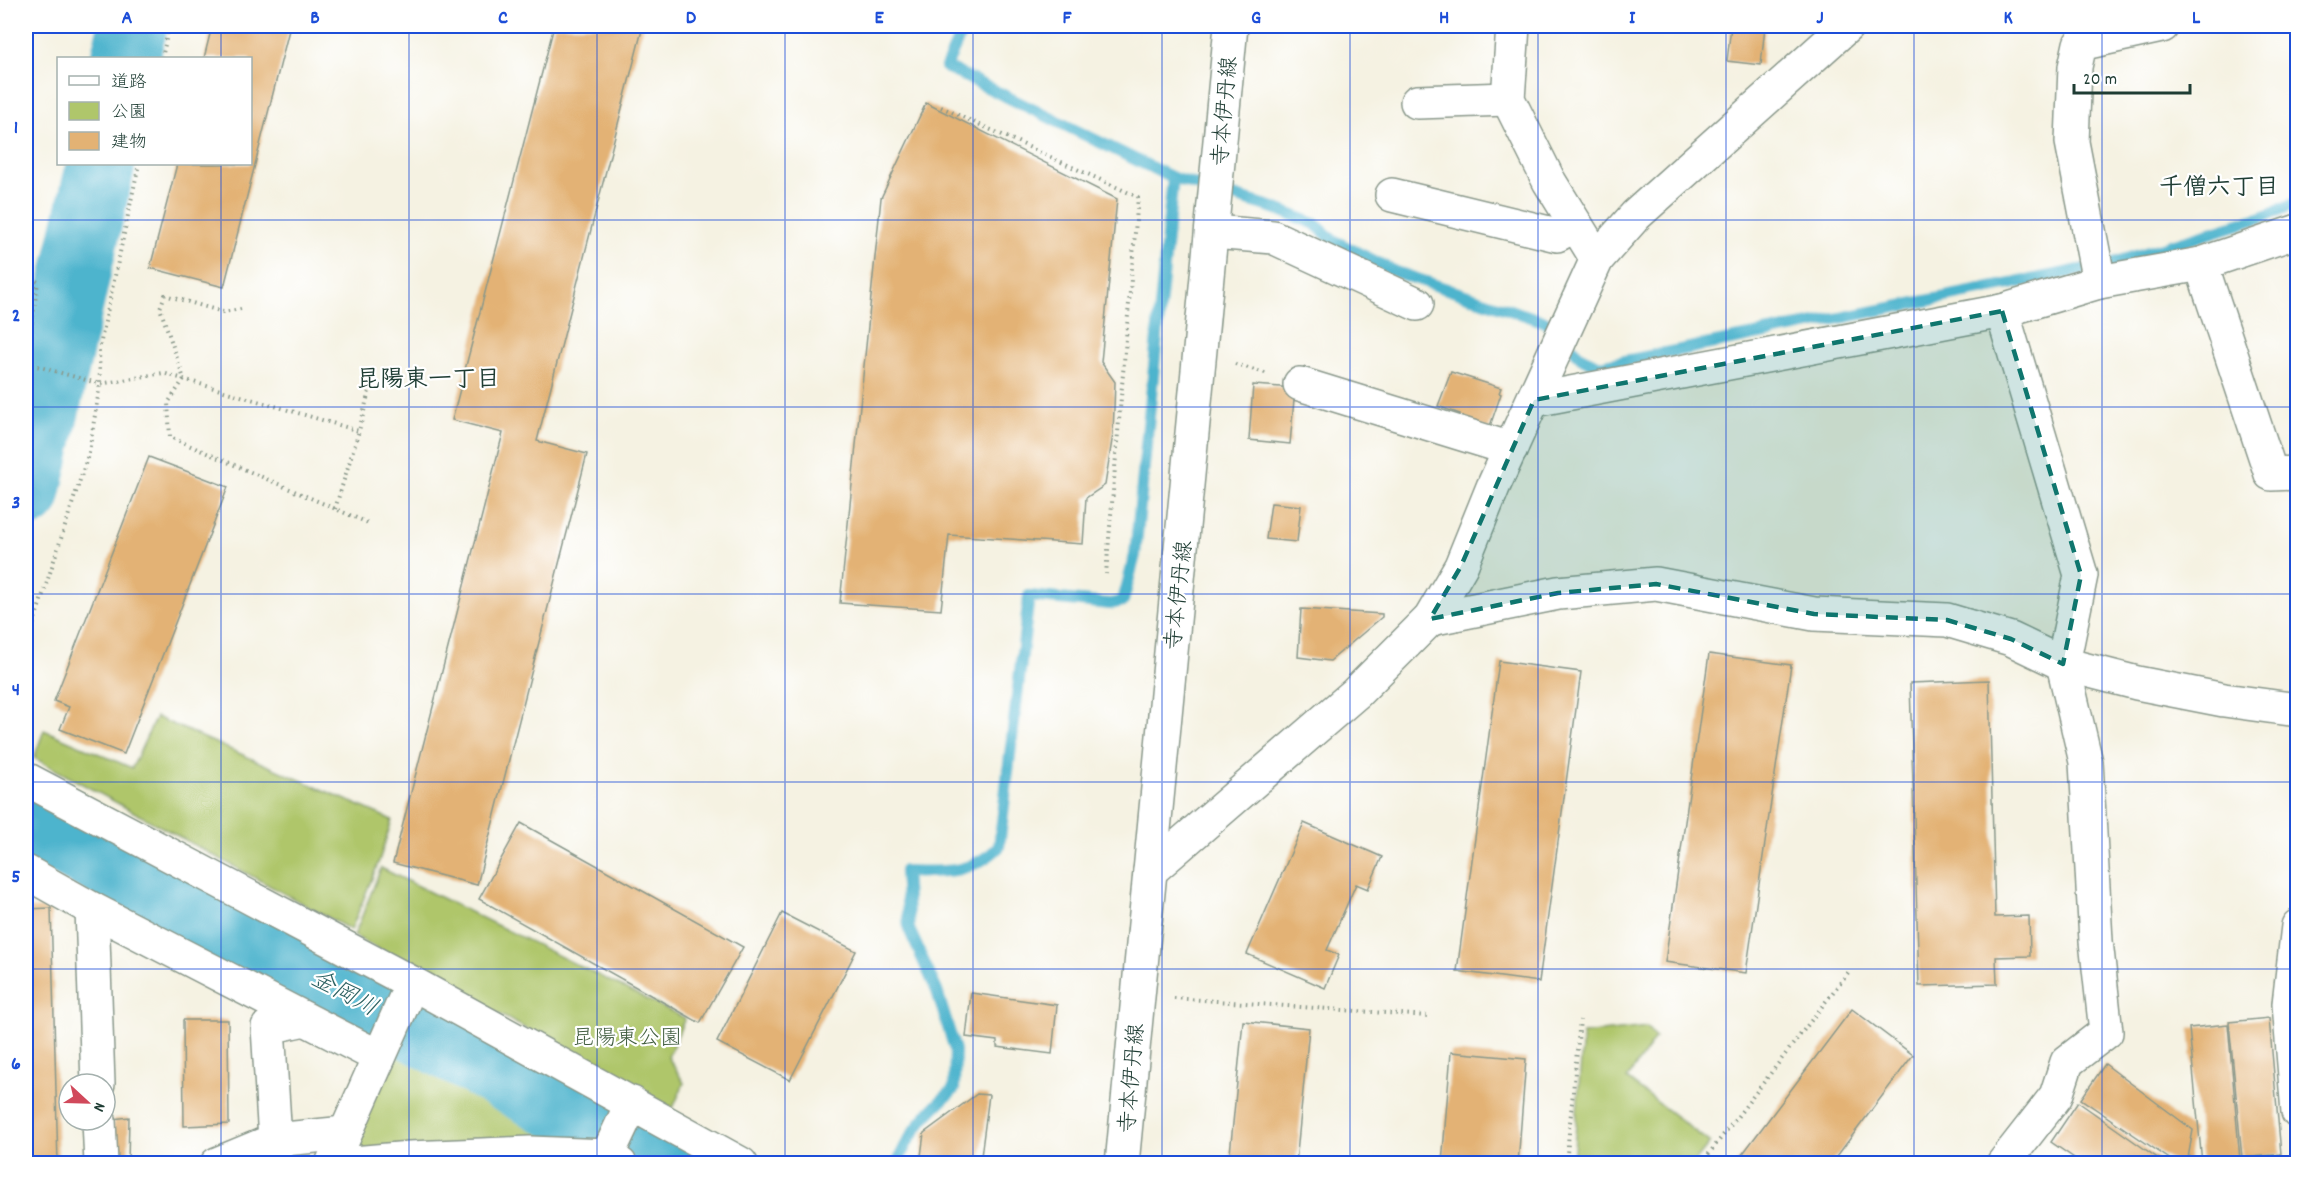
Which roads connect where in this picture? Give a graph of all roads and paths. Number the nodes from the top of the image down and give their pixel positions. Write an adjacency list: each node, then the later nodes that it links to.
1 (169, 26): 6 (path)
2 (1231, 26): 14 (street, 寺本伊丹線)
3 (1513, 26): 7 (street)
4 (1847, 26): 15 (street)
5 (2162, 26): 18 (street)
6 (162, 57)
7 (1508, 99): 8 (street); 12 (street)
8 (1417, 102)
9 (941, 107): 34 (path)
10 (139, 165): 26 (path)
11 (1392, 195): 12 (street)
12 (1576, 225): 15 (street)
13 (2298, 231): 16 (street)
14 (1212, 232): 19 (street); 22 (street, 寺本伊丹線)
15 (1597, 259): 28 (street)
16 (2201, 264): 18 (street); 31 (street)
17 (26, 275): 23 (path)
18 (2099, 282): 21 (street)
19 (1417, 304)
20 (241, 309): 24 (path)
21 (2002, 311): 28 (street); 37 (street)
22 (1200, 353): 27 (path); 40 (street, 寺本伊丹線)
23 (26, 363): 26 (path)
24 (184, 379): 26 (path); 29 (path); 32 (path)
25 (372, 379): 29 (path)
26 (100, 384): 36 (path)
27 (1300, 384): 30 (street)
28 (1534, 400): 30 (street)
29 (359, 431): 32 (path)
30 (1511, 449): 35 (street)
31 (2298, 473)
32 (335, 509): 33 (path)
33 (368, 524)
34 (1106, 574)
35 (1430, 620): 37 (street); 40 (street)
36 (26, 647)
37 (2063, 664): 38 (street); 65 (street)
38 (2298, 710)
39 (26, 778): 45 (street)
40 (1150, 871): 46 (street, 寺本伊丹線)
41 (26, 872): 42 (street)
42 (92, 909): 48 (street); 51 (street)
43 (2298, 926): 53 (street)
44 (1850, 970): 64 (path)
45 (411, 983): 50 (street); 52 (street)
46 (1138, 995): 47 (path); 62 (street, 寺本伊丹線)
47 (1428, 1016)
48 (305, 1019): 50 (street); 55 (street)
49 (1580, 1020): 63 (path)
50 (379, 1057): 56 (street)
51 (98, 1072)
52 (632, 1103): 57 (street); 61 (street)
53 (2298, 1112)
54 (100, 1132): 58 (street)
55 (275, 1140): 56 (street); 59 (street)
56 (344, 1148): 57 (street); 60 (street)
57 (613, 1160)
58 (101, 1164)
59 (217, 1164)
60 (332, 1164)
61 (741, 1164)
62 (1122, 1164)
63 (1566, 1164)
64 (1701, 1164)
65 (2003, 1164)

